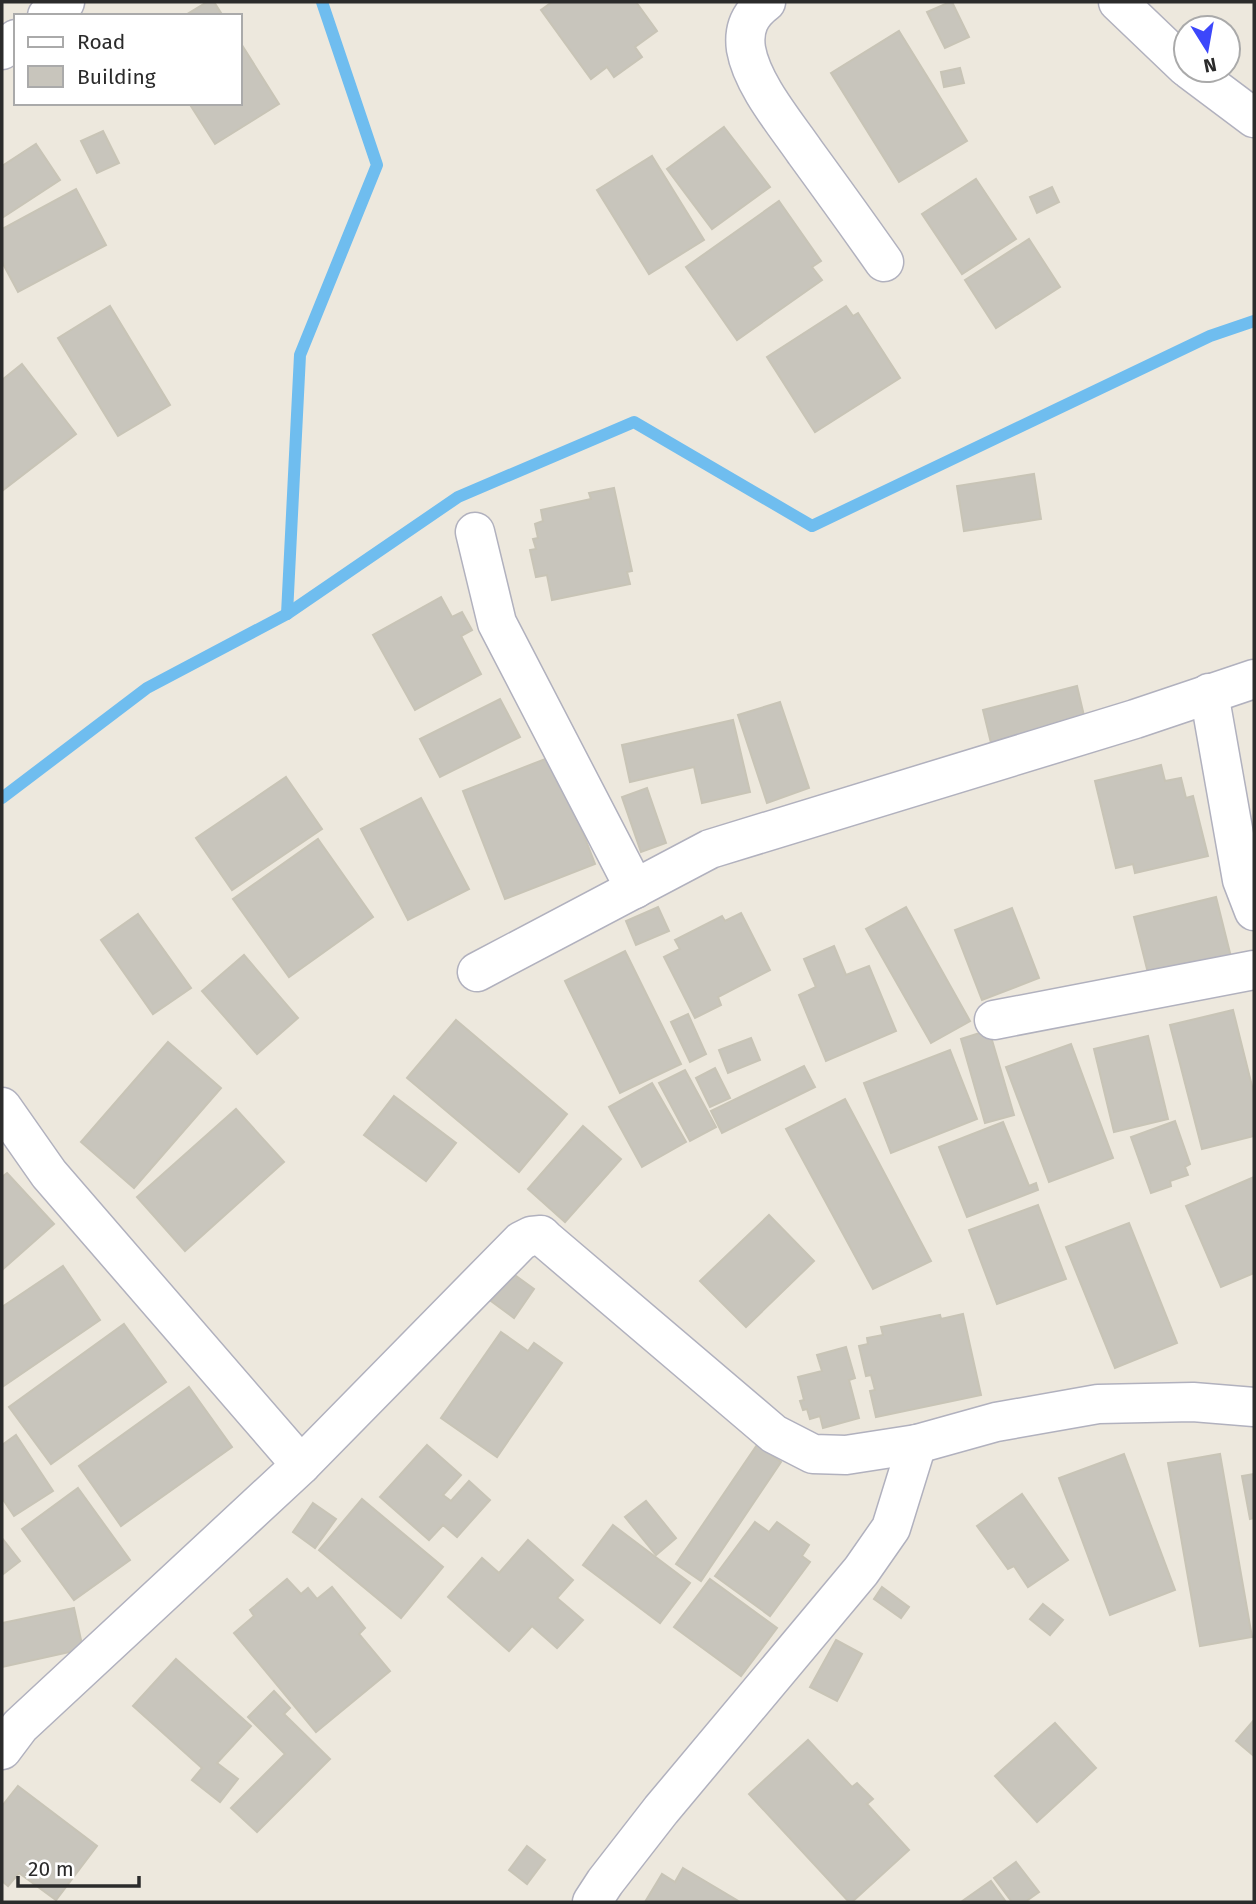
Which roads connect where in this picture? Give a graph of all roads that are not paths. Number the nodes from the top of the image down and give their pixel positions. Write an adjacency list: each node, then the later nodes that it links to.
1 (65, 2): 4 (street)
2 (765, 2): 8 (street)
3 (1118, 2): 5 (street)
4 (50, 14)
5 (1172, 53)
6 (1209, 84): 7 (street)
7 (1254, 118)
8 (884, 262)
9 (475, 532): 12 (street)
10 (1254, 679): 11 (street)
11 (1209, 693): 12 (street); 13 (street)
12 (635, 889): 15 (street)
13 (1254, 911)
14 (1254, 970): 16 (street)
15 (477, 972)
16 (994, 1020)
17 (2, 1107): 20 (street)
18 (1254, 1408): 19 (street)
19 (916, 1444): 20 (street); 22 (street)
20 (301, 1465): 21 (street)
21 (2, 1750)
22 (592, 1902)

